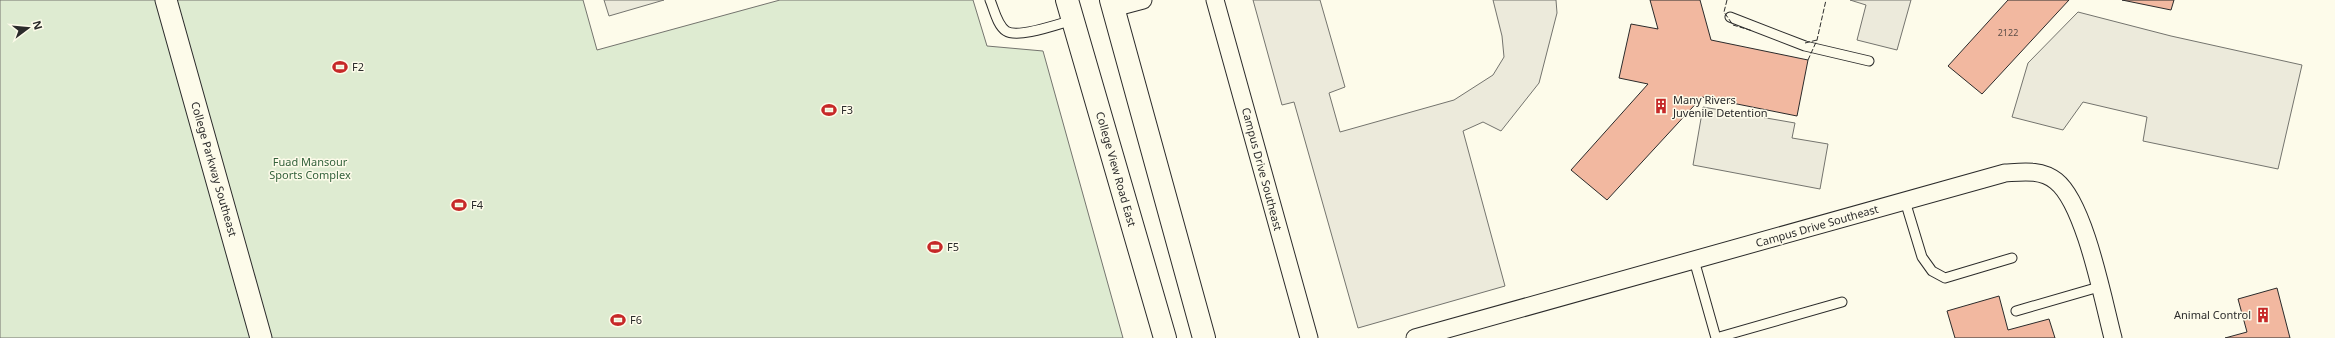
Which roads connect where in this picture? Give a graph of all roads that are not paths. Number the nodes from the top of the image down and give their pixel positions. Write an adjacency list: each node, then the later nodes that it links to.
1 (166, 0): 15 (street, College Parkway Southeast)
2 (990, 0): 6 (lane)
3 (1143, 0): 5 (street)
4 (1215, 0): 18 (street, Campus Drive Southeast)
5 (1112, 4): 17 (main road)
6 (1070, 10): 16 (main road, College View Road East)
7 (1730, 17): 8 (lane)
8 (1868, 61)
9 (1906, 201): 10 (lane); 11 (street, Campus Drive Southeast); 12 (street, Campus Drive Southeast)
10 (2012, 258)
11 (1694, 260): 19 (street, Campus Drive Southeast); 20 (lane)
12 (2099, 287): 14 (lane); 21 (street, Campus Drive Southeast)
13 (1842, 302): 20 (lane)
14 (2016, 311)
15 (261, 338)
16 (1165, 338)
17 (1204, 338)
18 (1309, 338)
19 (1415, 338)
20 (1716, 338)
21 (2113, 338)

